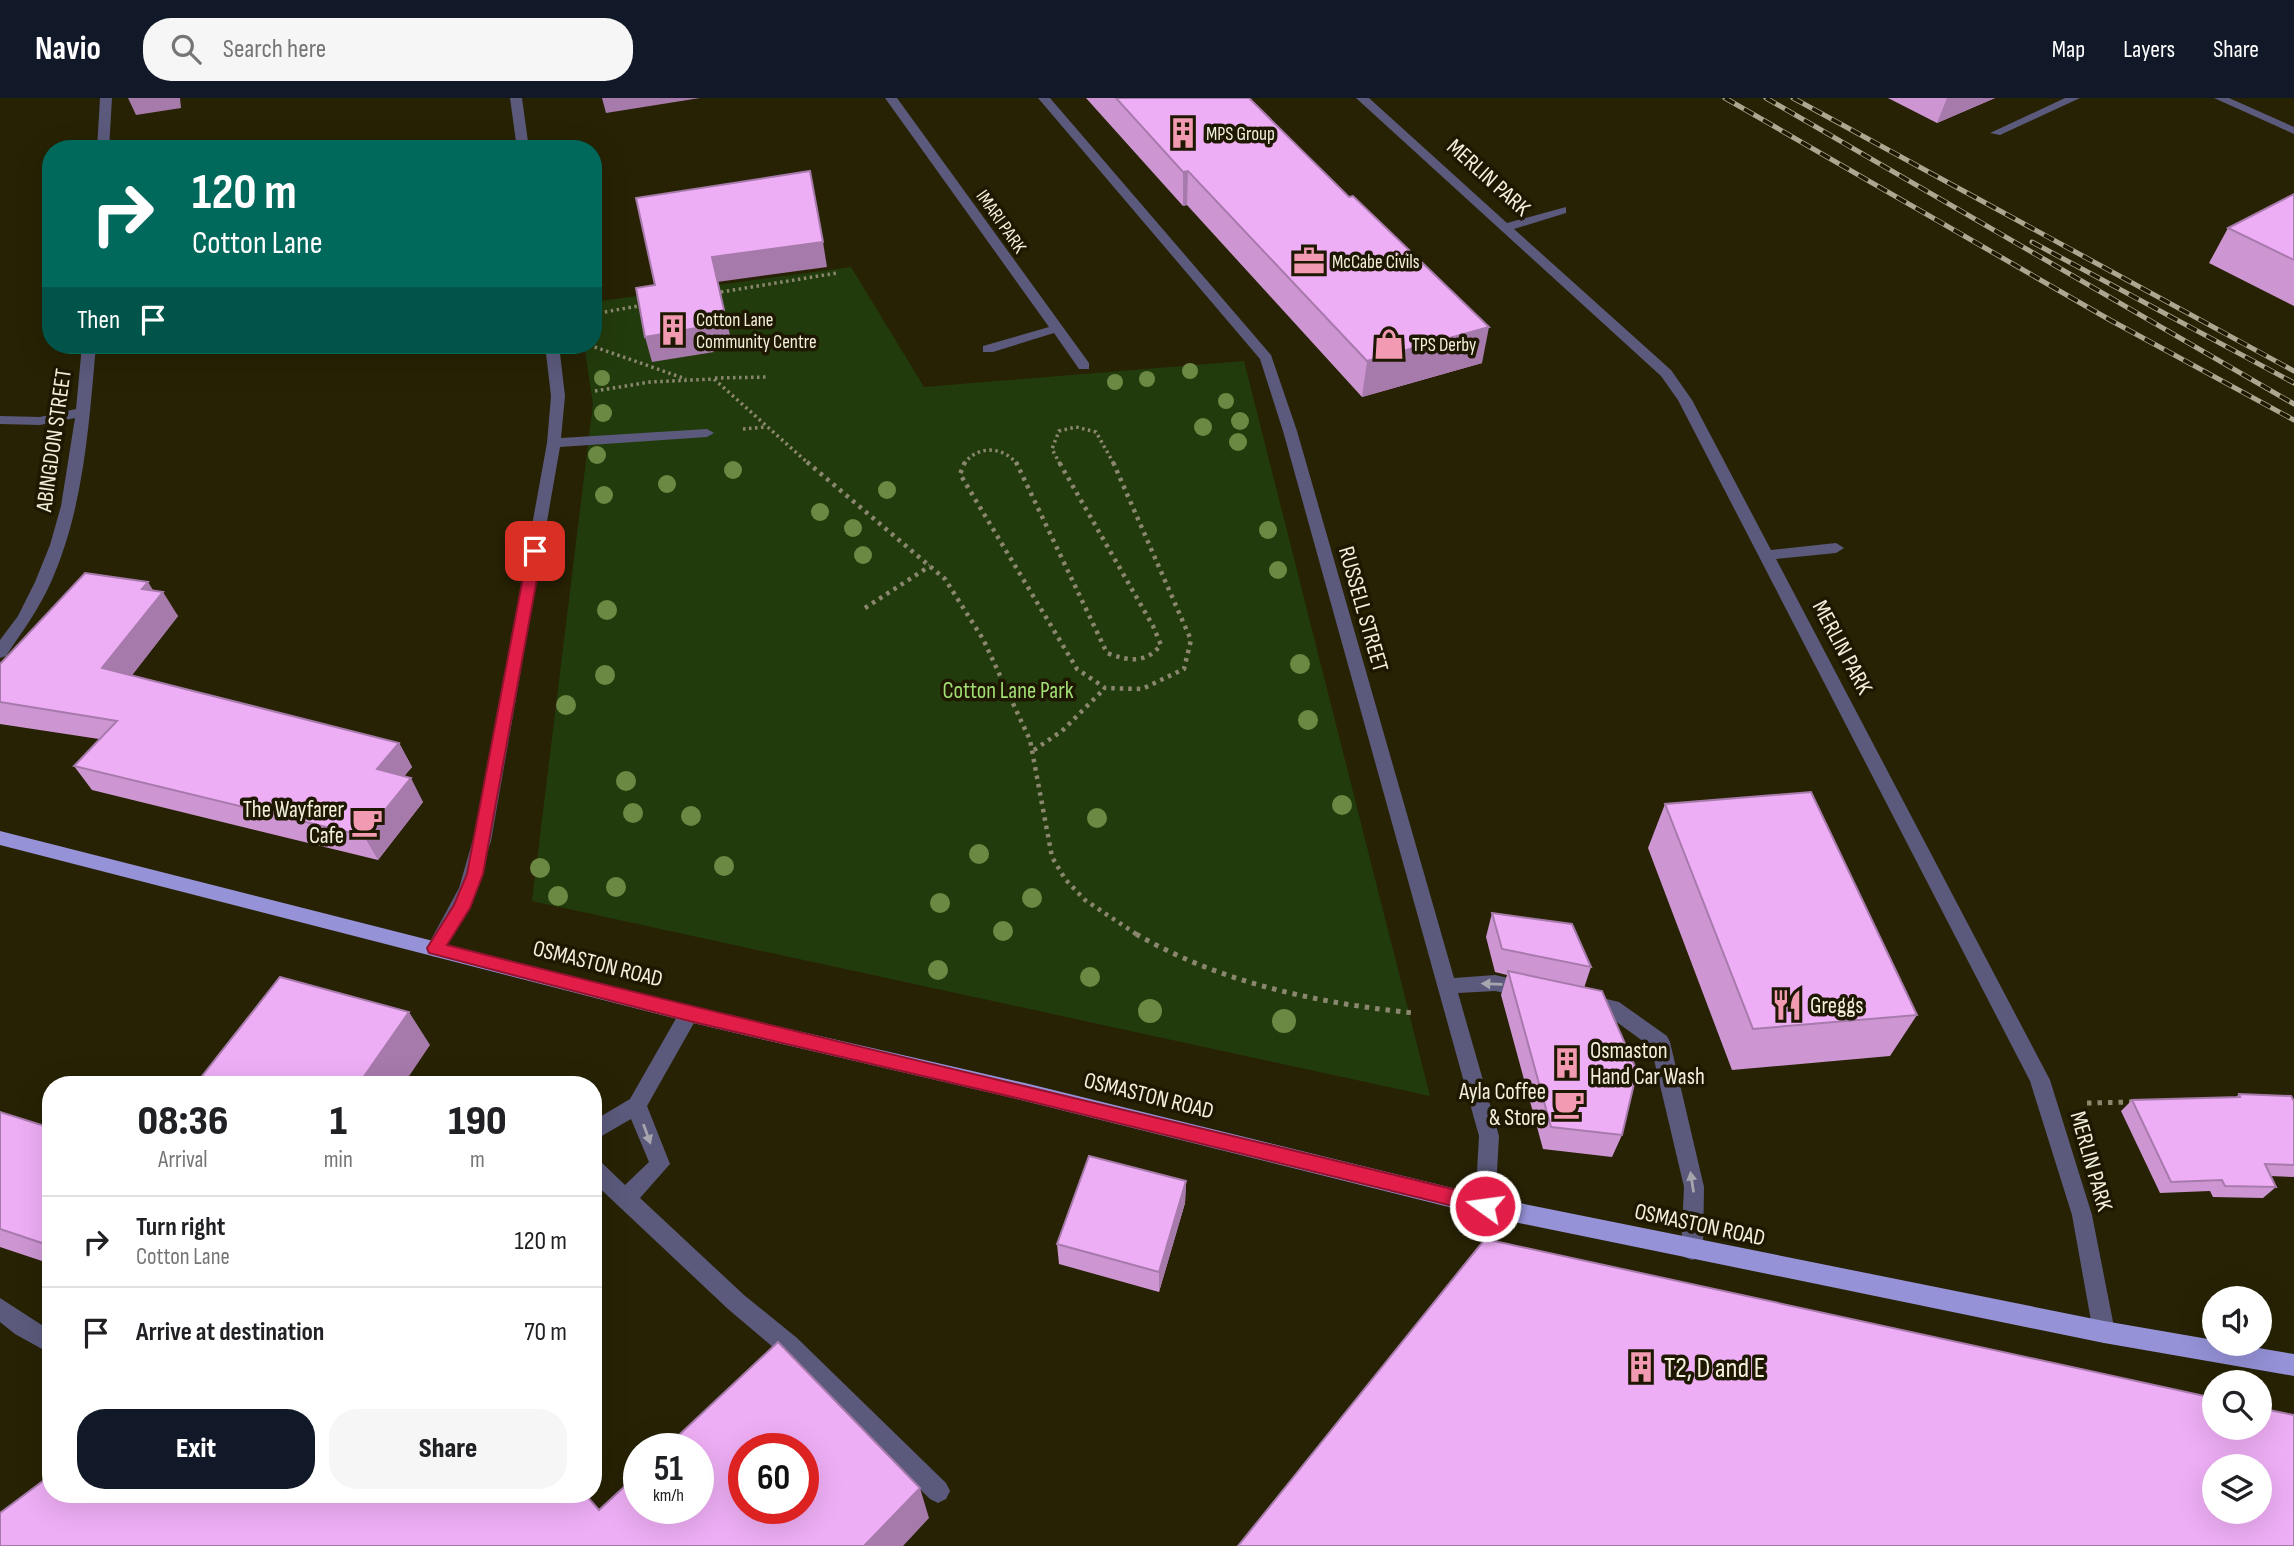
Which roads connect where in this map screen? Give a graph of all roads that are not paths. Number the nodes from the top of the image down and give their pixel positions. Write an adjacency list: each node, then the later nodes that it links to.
1 (106, 98): 10 (street)
2 (516, 98): 11 (street)
3 (891, 98): 14 (street, IMARI PARK)
4 (1044, 98): 28 (street, RUSSELL STREET)
5 (1362, 98): 13 (street, MERLIN PARK)
6 (2074, 98): 9 (street)
7 (2220, 98): 8 (street)
8 (2294, 131)
9 (1996, 133)
10 (104, 140)
11 (522, 140)
12 (1562, 211): 13 (street)
13 (1506, 227): 24 (street, MERLIN PARK)
14 (1055, 328): 15 (street); 18 (street, IMARI PARK)
15 (988, 349)
16 (88, 354): 19 (street, ABINGDON STREET)
17 (553, 354): 22 (street)
18 (1084, 366)
19 (84, 412): 20 (street); 25 (street, ABINGDON STREET)
20 (0, 420)
21 (707, 433): 22 (street)
22 (554, 443): 27 (street)
23 (1836, 548): 24 (street)
24 (1766, 555): 37 (street, MERLIN PARK)
25 (0, 652)
26 (0, 838): 27 (main road, OSMASTON ROAD)
27 (435, 948): 29 (main road, OSMASTON ROAD)
28 (1448, 986): 34 (street, RUSSELL STREET); 35 (street, one-way to 28)
29 (689, 1014): 30 (street); 34 (main road, OSMASTON ROAD)
30 (637, 1105): 31 (street); 33 (street, one-way to 33)
31 (602, 1126)
32 (602, 1177): 33 (street)
33 (625, 1199): 40 (street)
34 (1485, 1206): 35 (main road, OSMASTON ROAD)
35 (1692, 1250): 37 (main road, OSMASTON ROAD)
36 (0, 1308): 38 (street)
37 (2104, 1332): 39 (main road, OSMASTON ROAD)
38 (42, 1338)
39 (2294, 1365)
40 (938, 1490)

